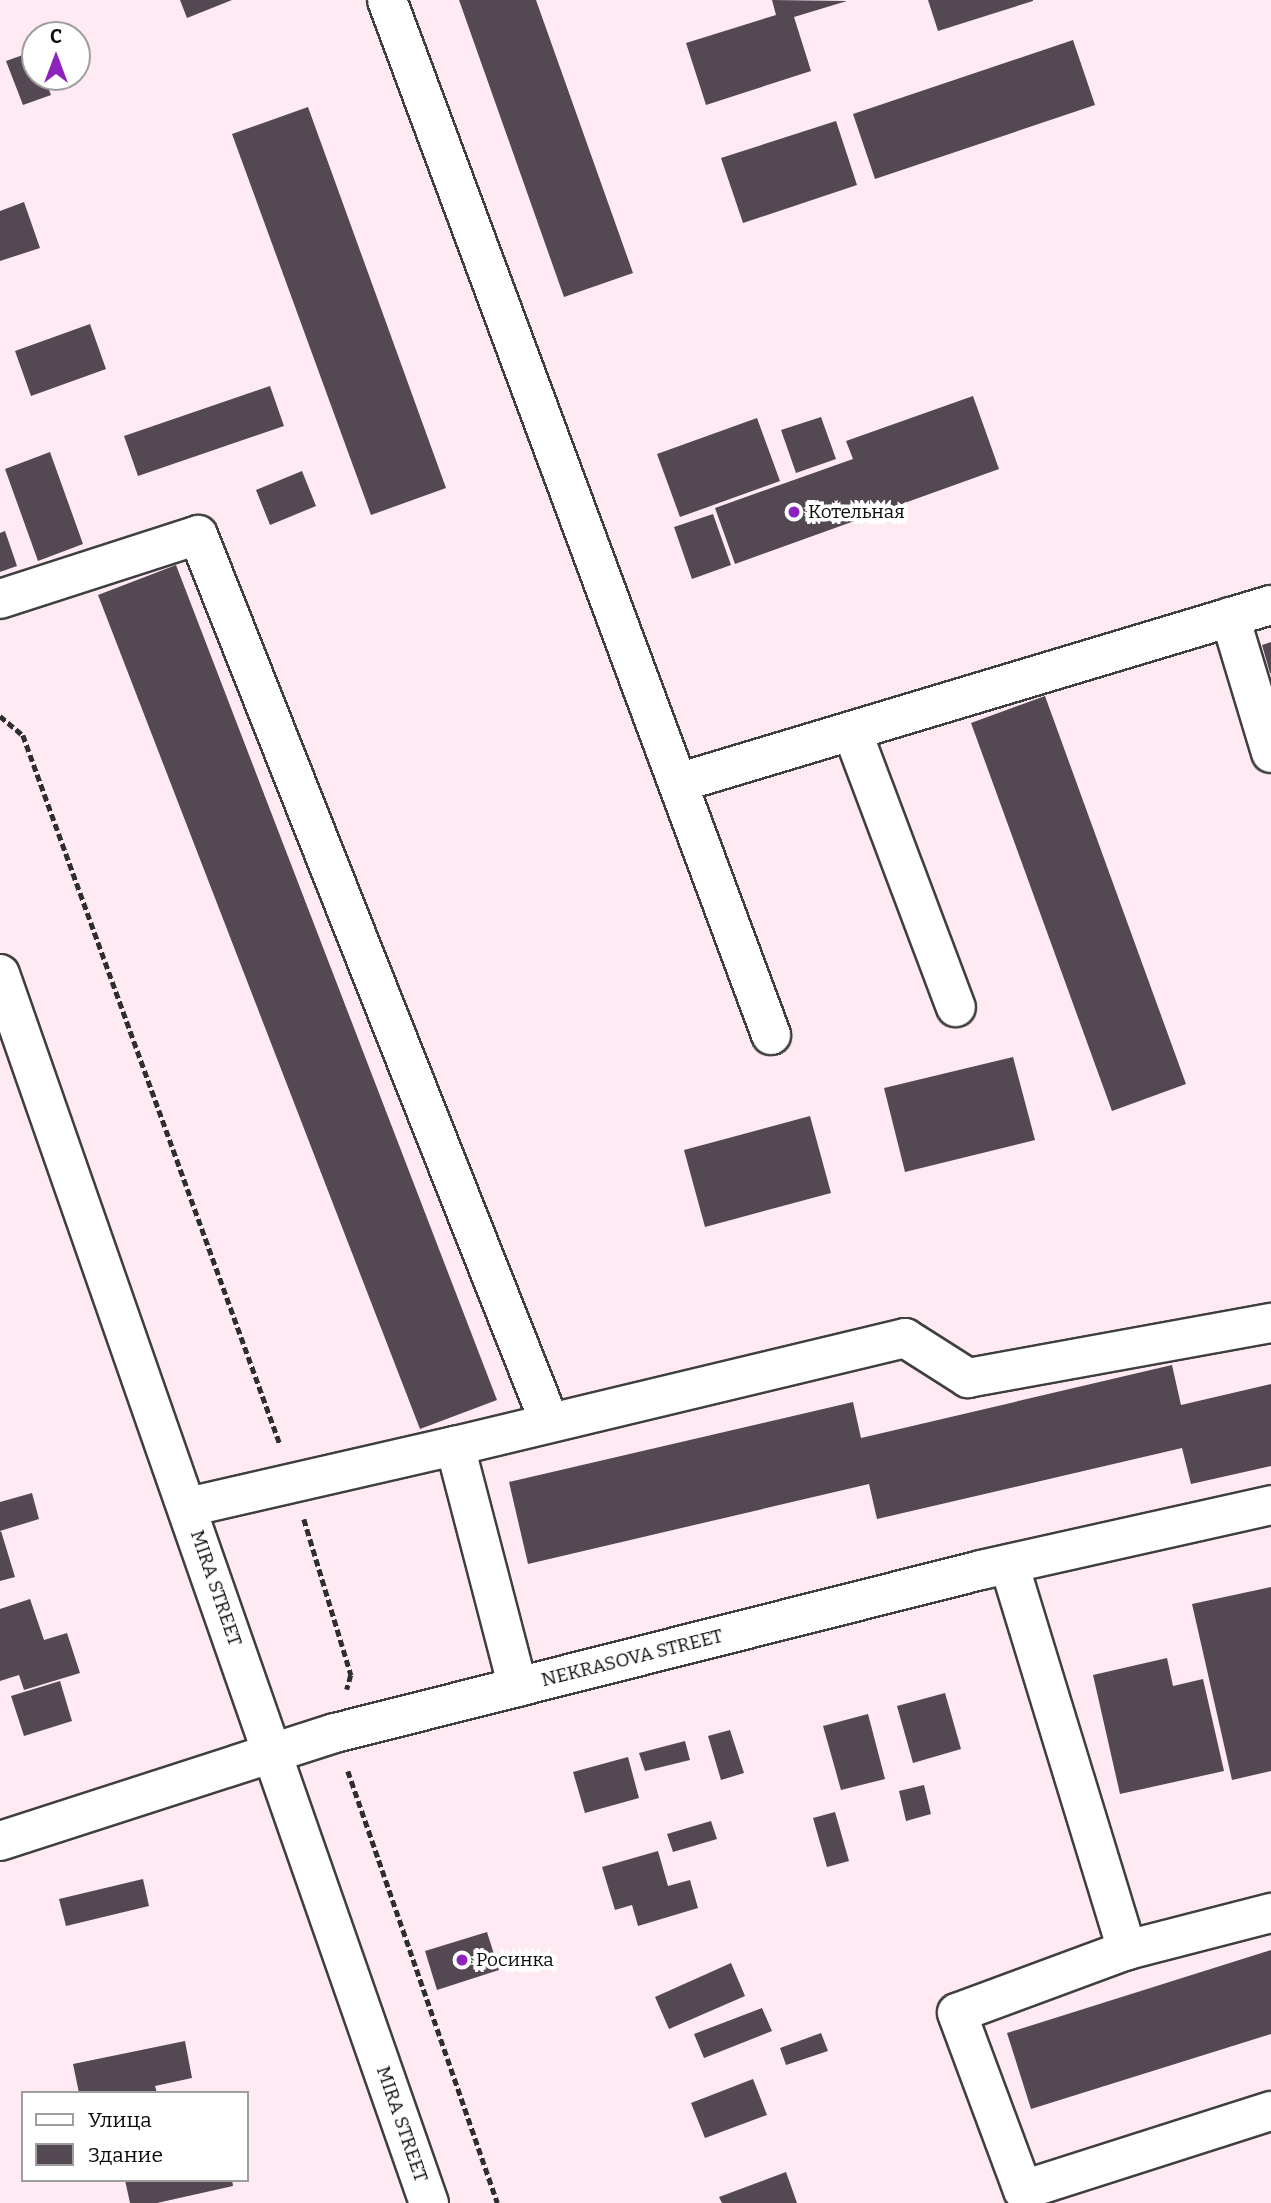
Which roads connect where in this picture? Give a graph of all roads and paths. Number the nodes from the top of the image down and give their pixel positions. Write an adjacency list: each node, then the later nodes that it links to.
1 (387, 0): 7 (street)
2 (0, 599): 12 (street)
3 (1271, 604): 4 (street)
4 (1230, 617): 5 (street); 6 (street)
5 (852, 731): 7 (street); 9 (street)
6 (1271, 753)
7 (681, 782): 10 (street)
8 (0, 974): 15 (street, MIRA STREET)
9 (956, 1007)
10 (771, 1035)
11 (1271, 1323): 12 (street)
12 (549, 1421): 13 (street)
13 (455, 1446): 15 (street); 17 (street)
14 (1271, 1504): 16 (street, NEKRASOVA STREET)
15 (188, 1507): 18 (street, MIRA STREET)
16 (1009, 1564): 17 (street, NEKRASOVA STREET); 21 (street)
17 (518, 1687): 18 (street, NEKRASOVA STREET)
18 (274, 1753): 19 (street, NEKRASOVA STREET); 23 (street, MIRA STREET)
19 (0, 1841)
20 (1271, 1913): 21 (street)
21 (1127, 1950): 22 (street)
22 (1271, 2111)
23 (429, 2203)

